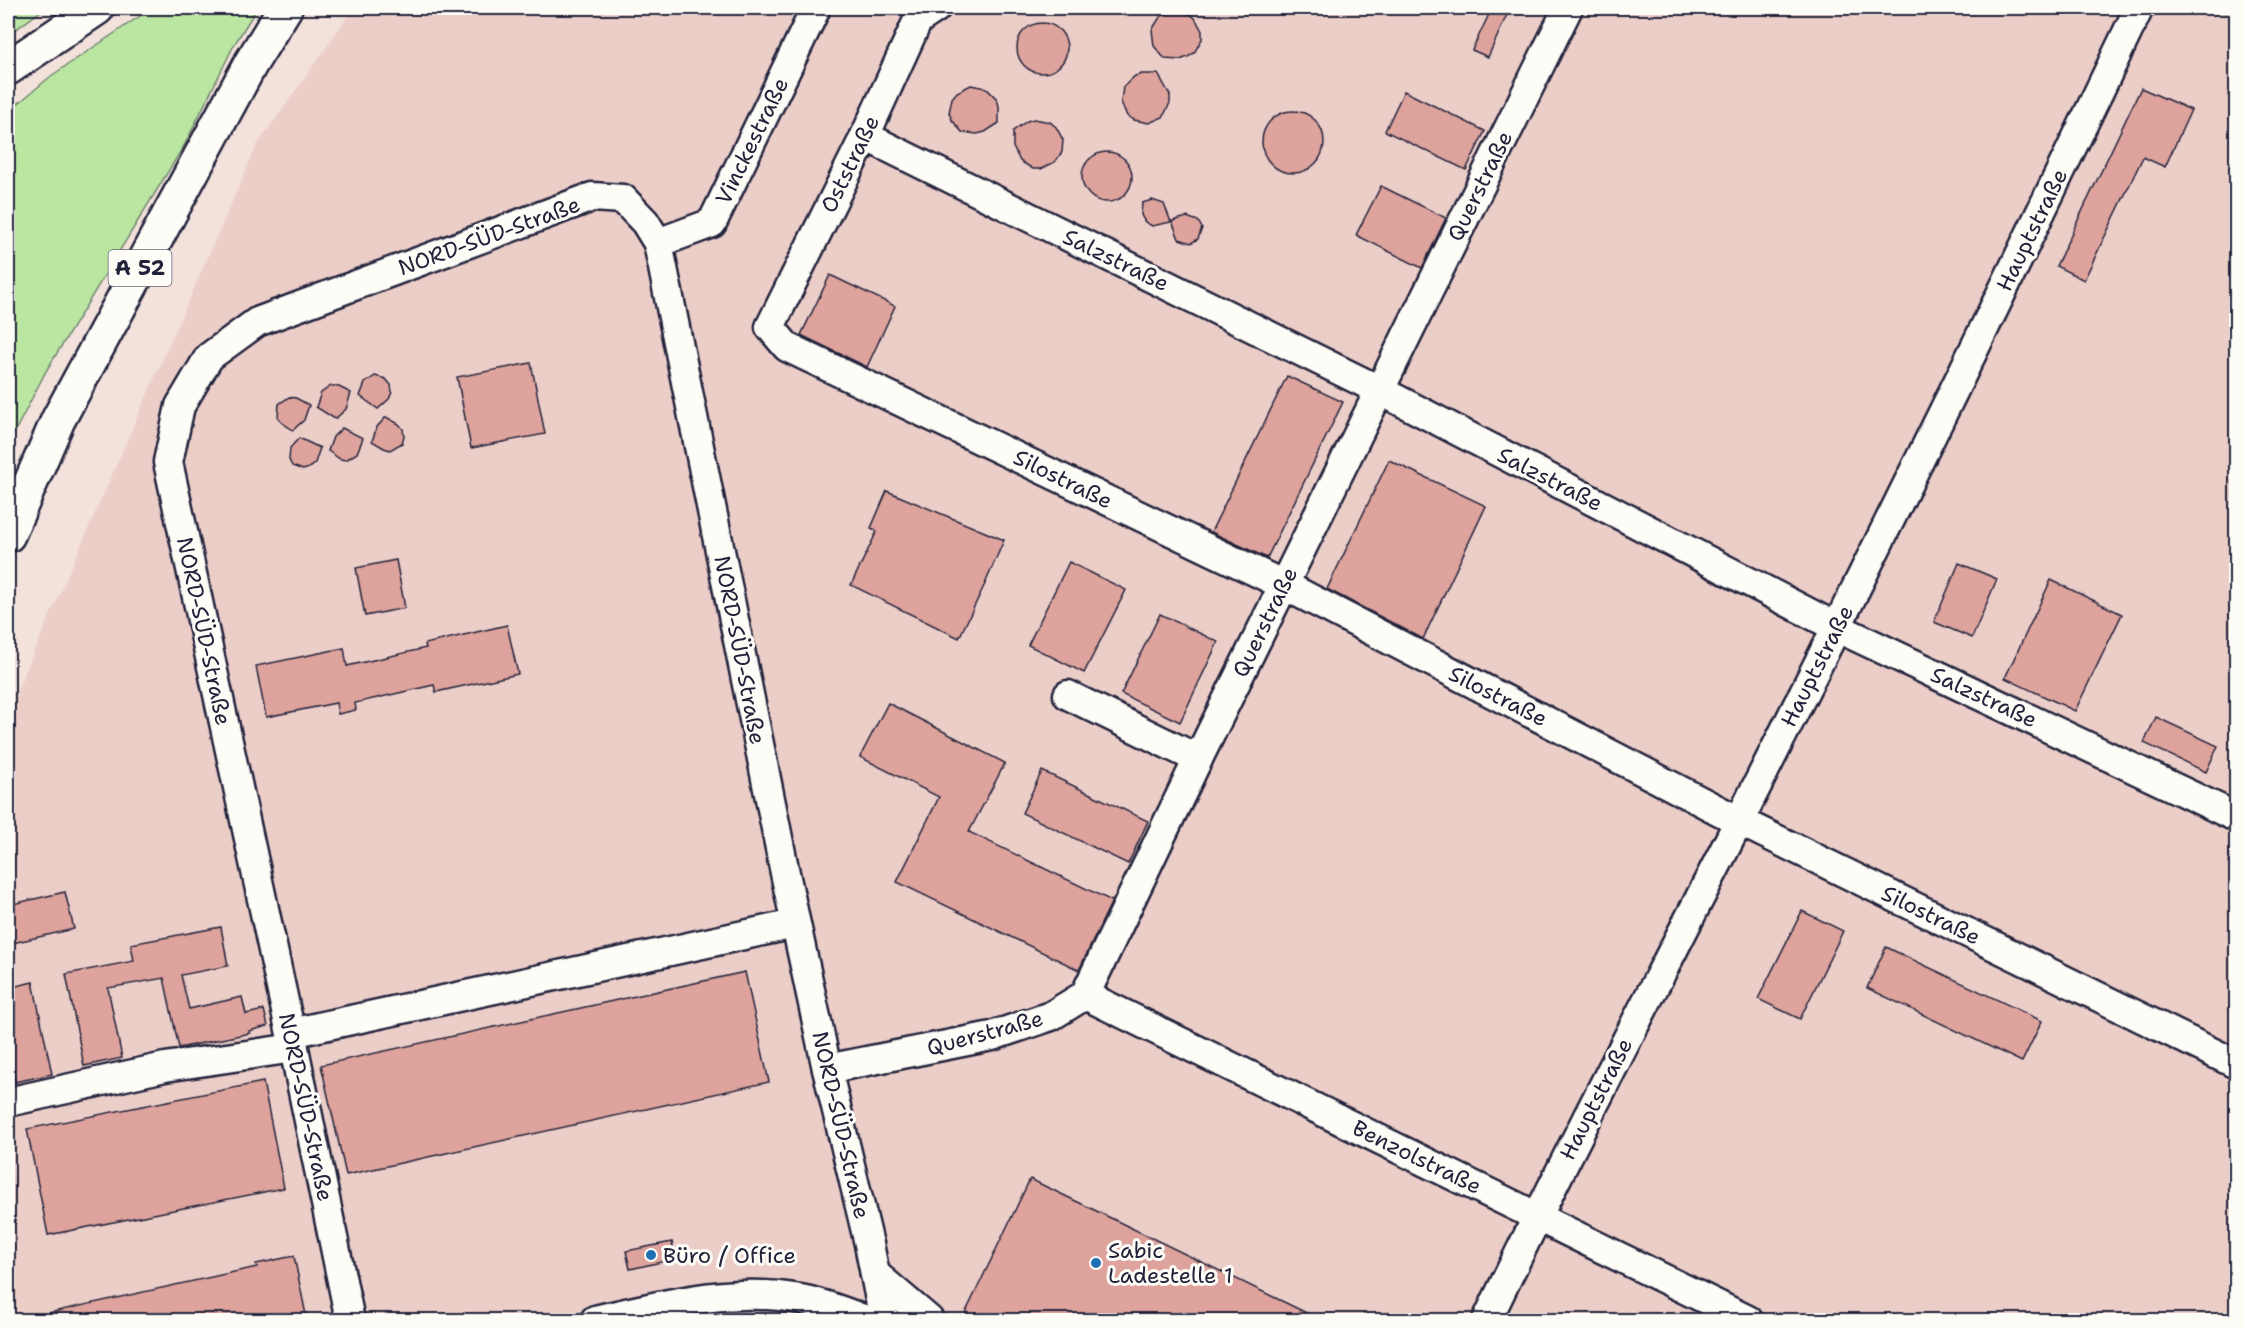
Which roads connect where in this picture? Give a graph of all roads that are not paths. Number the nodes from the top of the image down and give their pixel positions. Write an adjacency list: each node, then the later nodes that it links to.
1 (98, 8): 7 (highway)
2 (285, 8): 12 (highway, A 52)
3 (816, 8): 9 (lane, Vinckestraße)
4 (936, 8): 8 (lane, Oststraße)
5 (1568, 8): 11 (lane, Querstraße)
6 (2139, 8): 14 (lane, Hauptstraße)
7 (8, 68)
8 (865, 136): 10 (lane, Oststraße); 11 (lane, Salzstraße)
9 (658, 243): 19 (lane, NORD-SÜD-Straße); 21 (lane, NORD-SÜD-Straße)
10 (770, 327): 13 (lane, Silostraße)
11 (1379, 390): 13 (lane, Querstraße); 14 (lane, Salzstraße)
12 (8, 535)
13 (1284, 585): 16 (lane, Querstraße); 18 (lane, Silostraße)
14 (1836, 627): 17 (lane, Salzstraße); 18 (lane, Hauptstraße)
15 (1068, 695): 16 (lane)
16 (1198, 759): 20 (lane, Querstraße)
17 (2236, 817)
18 (1739, 821): 22 (lane, Silostraße); 25 (lane, Hauptstraße)
19 (795, 924): 21 (lane); 23 (lane, NORD-SÜD-Straße)
20 (1085, 995): 23 (lane, Querstraße); 25 (lane, Benzolstraße)
21 (292, 1041): 24 (lane); 27 (lane, NORD-SÜD-Straße)
22 (2234, 1057)
23 (826, 1069): 26 (lane, NORD-SÜD-Straße)
24 (8, 1102)
25 (1537, 1215): 32 (lane, Hauptstraße); 33 (lane, Benzolstraße)
26 (875, 1274): 30 (lane, NORD-SÜD-Straße); 31 (lane)
27 (350, 1320)
28 (595, 1320): 29 (lane)
29 (866, 1320)
30 (884, 1320)
31 (929, 1320)
32 (1486, 1320)
33 (1748, 1320)

